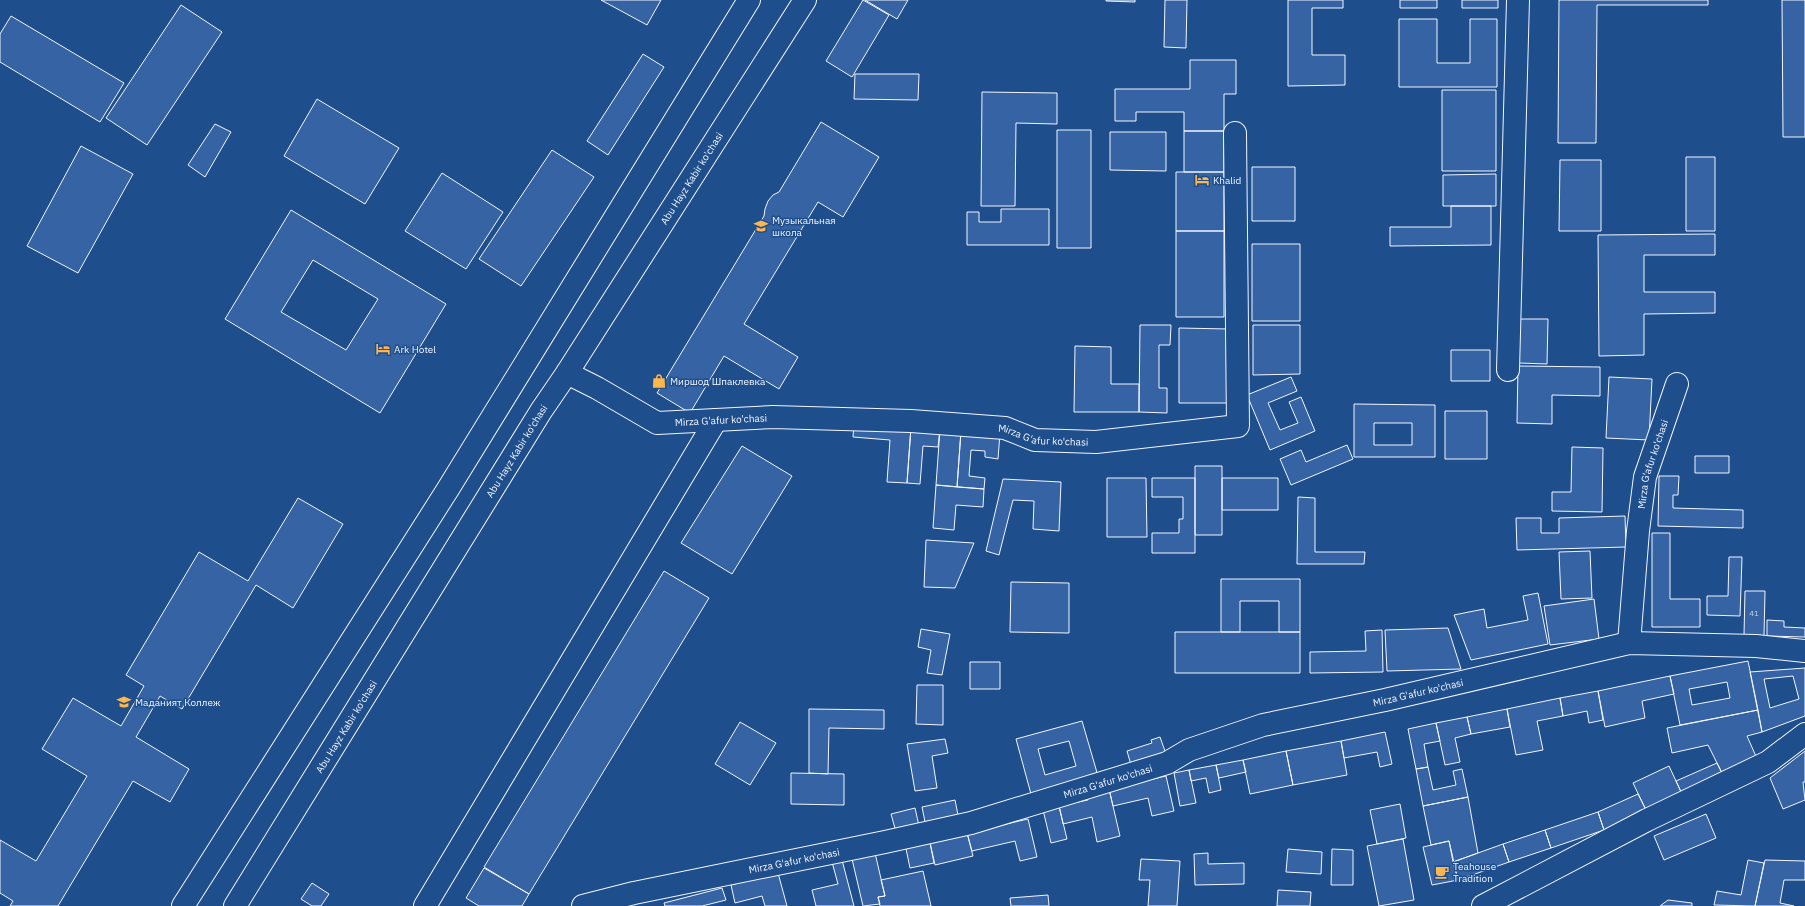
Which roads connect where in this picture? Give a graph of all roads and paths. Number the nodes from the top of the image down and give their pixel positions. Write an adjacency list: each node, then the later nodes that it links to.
1 (749, 0): 12 (street)
2 (805, 0): 6 (street, Abu Hayz Kabir ko'chasi)
3 (1518, 0): 5 (street)
4 (1235, 133): 8 (street, Mirza G'afur ko'chasi)
5 (1508, 370)
6 (567, 373): 8 (street, Mirza G'afur ko'chasi); 13 (street, Abu Hayz Kabir ko'chasi)
7 (1677, 384): 9 (street, Mirza G'afur ko'chasi)
8 (716, 420): 14 (street)
9 (1629, 643): 10 (street, Mirza G'afur ko'chasi); 15 (street, Mirza G'afur ko'chasi)
10 (1805, 651)
11 (1805, 734): 16 (street)
12 (183, 906)
13 (235, 906)
14 (425, 906)
15 (583, 906)
16 (1483, 906)

